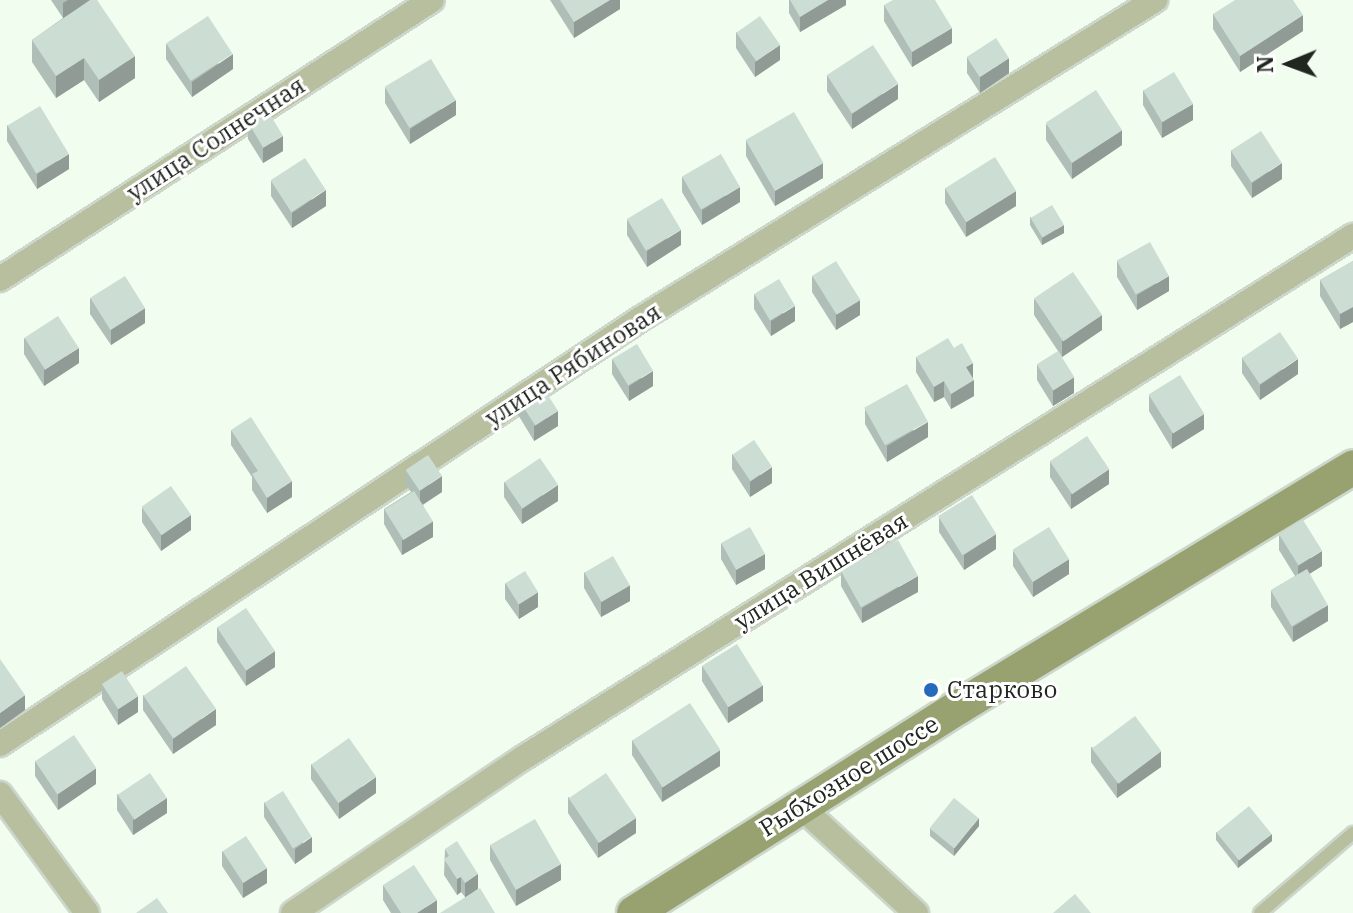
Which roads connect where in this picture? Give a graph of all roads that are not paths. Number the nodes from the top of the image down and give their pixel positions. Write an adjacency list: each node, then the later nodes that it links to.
1 (432, 0): 4 (street, улица Солнечная)
2 (1155, 0): 6 (street, улица Рябиновая)
3 (1353, 236): 11 (street, улица Вишнёвая)
4 (0, 279)
5 (1353, 467): 8 (street, Рыбхозное шоссе)
6 (0, 744)
7 (0, 794): 10 (street)
8 (800, 806): 12 (street, Рыбхозное шоссе); 13 (street)
9 (1353, 833): 14 (lane)
10 (87, 913)
11 (293, 913)
12 (634, 913)
13 (916, 913)
14 (1260, 913)

